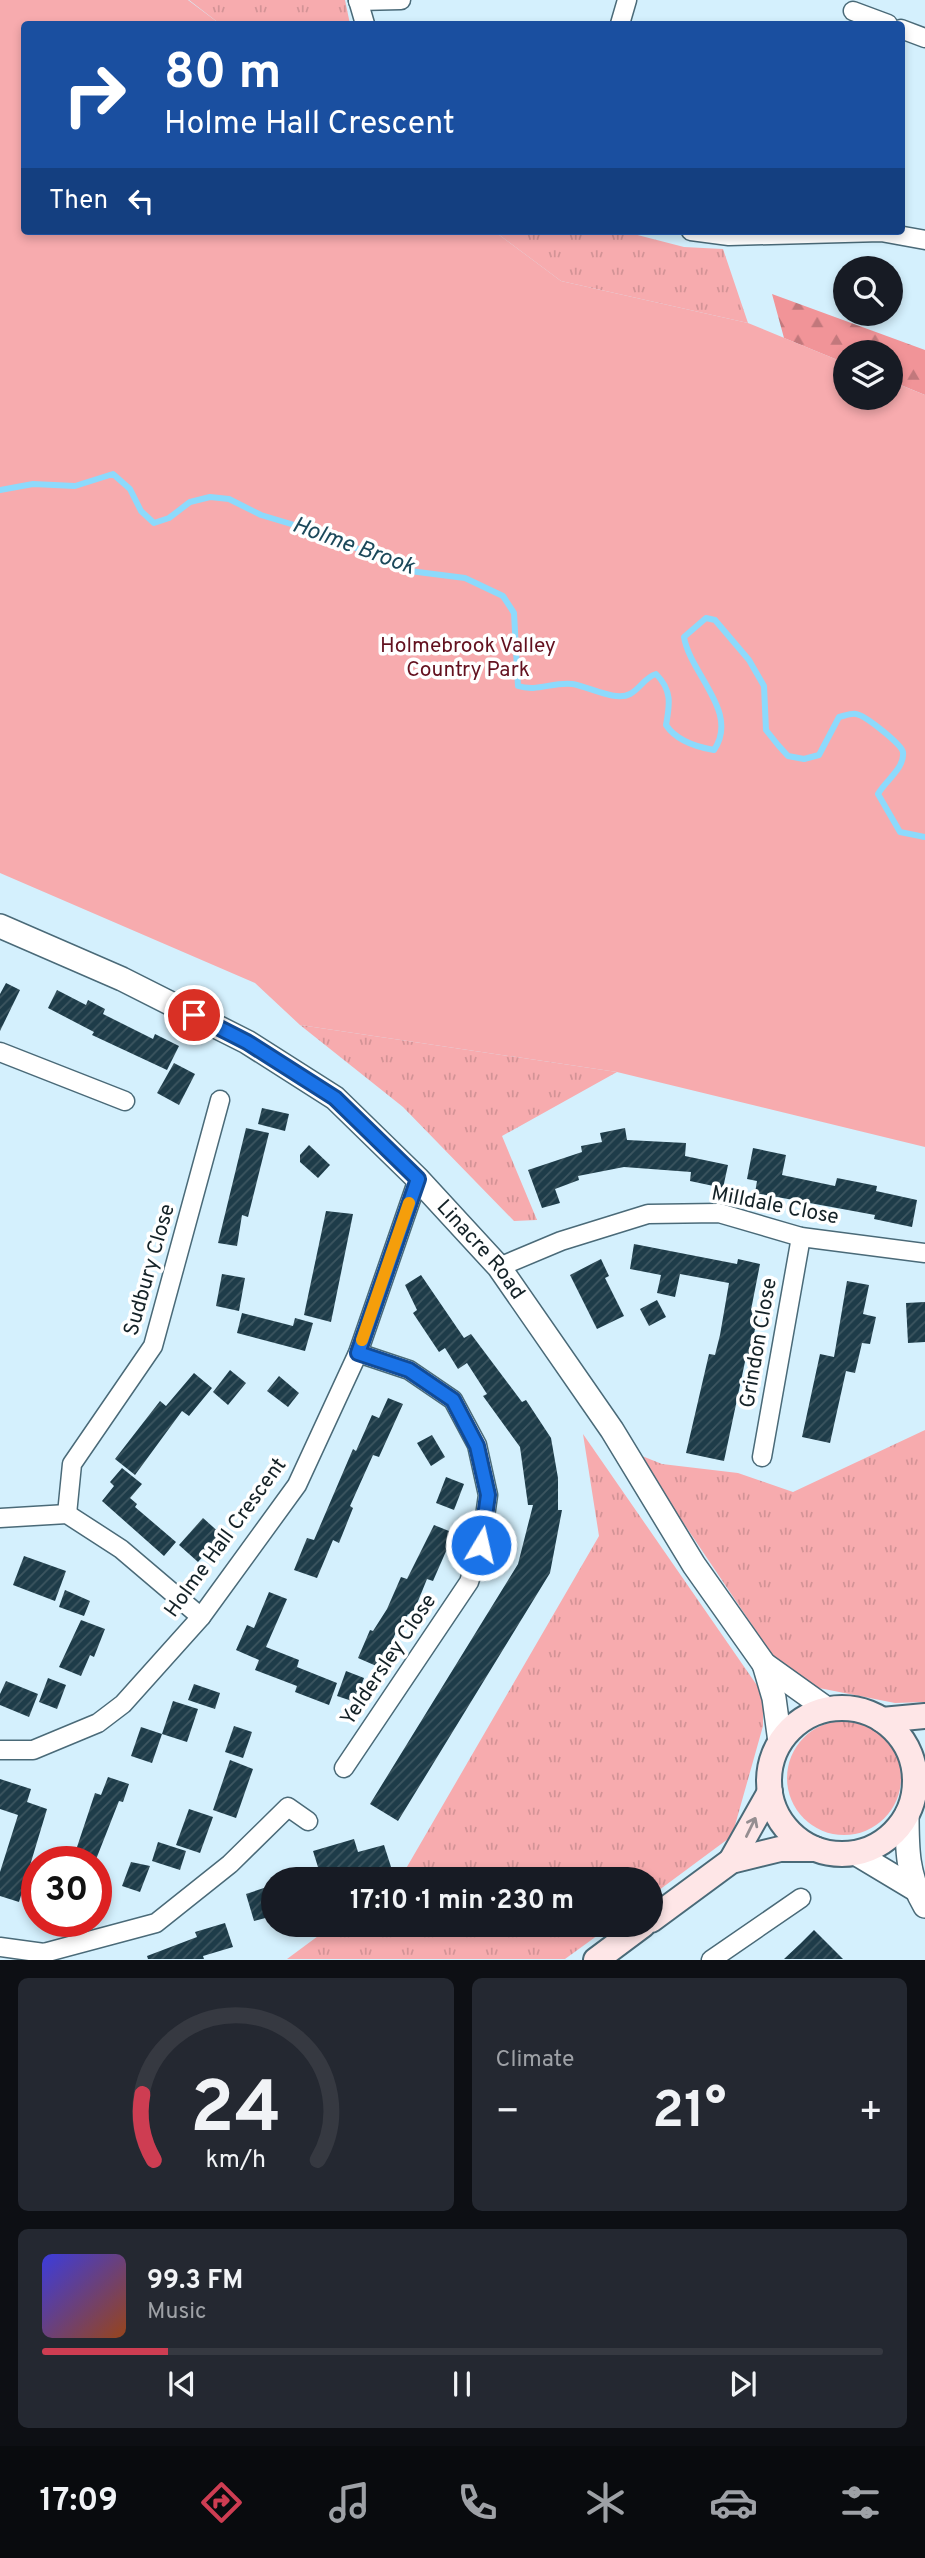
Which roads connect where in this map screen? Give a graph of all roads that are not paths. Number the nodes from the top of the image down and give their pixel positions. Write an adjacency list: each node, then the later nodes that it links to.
1 (401, 0): 3 (street)
2 (627, 0): 6 (street)
3 (358, 1): 5 (street)
4 (852, 12): 7 (street)
5 (364, 21)
6 (621, 21)
7 (879, 21)
8 (905, 30): 9 (street)
9 (925, 38)
10 (721, 235): 11 (street)
11 (744, 235)
12 (898, 235): 13 (street)
13 (925, 240)
14 (0, 926): 18 (street, Linacre Road)
15 (0, 1052): 17 (street)
16 (220, 1100): 24 (street, Sudbury Close)
17 (125, 1101)
18 (418, 1179): 21 (street, Linacre Road); 22 (street, Holme Hall Crescent)
19 (802, 1237): 20 (street, Milldale Close); 21 (street, Milldale Close); 23 (street, Grindon Close)
20 (925, 1253)
21 (499, 1267): 27 (street, Linacre Road)
22 (358, 1353): 26 (street, Holme Hall Crescent); 34 (street, Yeldersley Close)
23 (762, 1457)
24 (67, 1514): 25 (street); 26 (street)
25 (0, 1518)
26 (201, 1617): 32 (street, Holme Hall Crescent)
27 (764, 1664): 28 (street, Linacre Road); 31 (street, Linacre Road)
28 (827, 1709): 30 (main road); 31 (main road)
29 (925, 1717): 30 (main road)
30 (882, 1720): 33 (main road)
31 (780, 1742): 35 (main road)
32 (0, 1750)
33 (920, 1763): 36 (main road)
34 (344, 1768)
35 (770, 1792): 38 (main road); 40 (main road, one-way to 35)
36 (907, 1814): 39 (main road); 42 (street)
37 (308, 1821): 45 (street)
38 (816, 1849): 39 (main road); 40 (main road)
39 (855, 1853): 42 (street)
40 (731, 1861): 43 (main road)
41 (801, 1898): 47 (street)
42 (920, 1898)
43 (663, 1911)
44 (626, 1937): 46 (main road)
45 (0, 1947)
46 (596, 1959)
47 (711, 1959)

